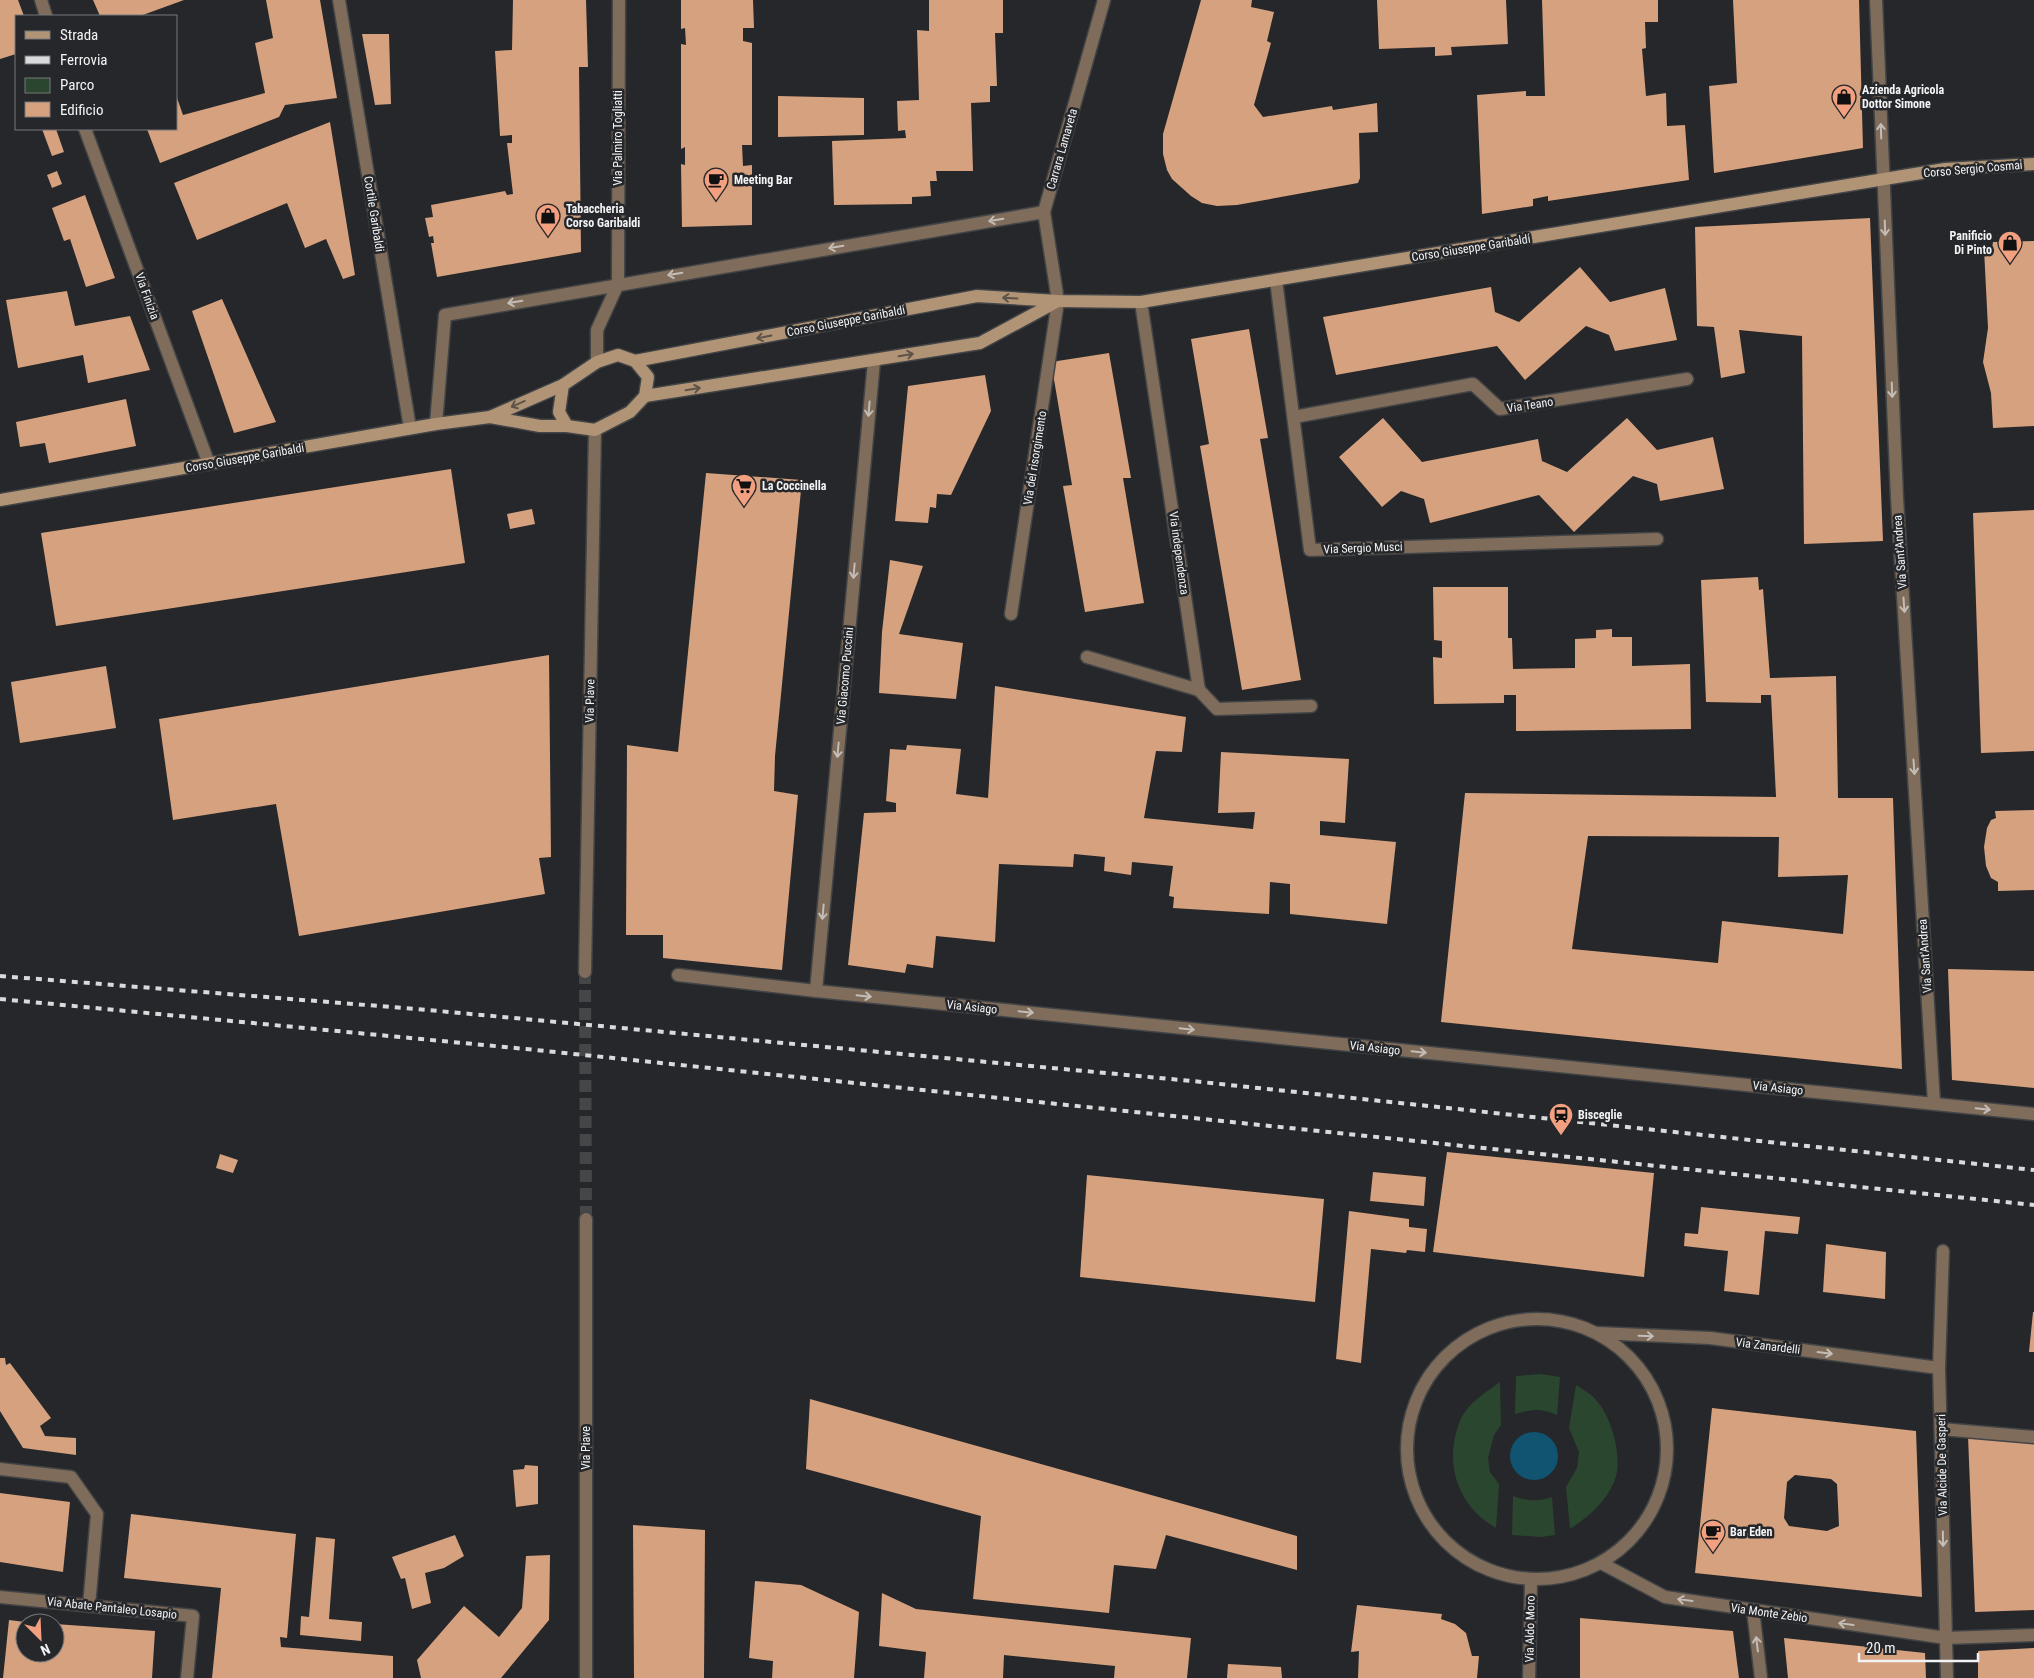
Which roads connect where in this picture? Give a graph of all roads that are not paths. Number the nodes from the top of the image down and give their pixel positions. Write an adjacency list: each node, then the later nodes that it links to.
1 (41, 0): 6 (street)
2 (339, 0): 25 (street, Cortile Garibaldi)
3 (618, 0): 12 (street, Via Palmiro Togliatti)
4 (1104, 0): 10 (street, Carrara Lamaveta)
5 (1876, 0): 9 (street, Via Sant'Andrea, one-way to 5)
6 (46, 15)
7 (85, 130): 27 (street, Via Finizia)
8 (2034, 164): 9 (main road, Corso Sergio Cosmai)
9 (1883, 179): 11 (main road, Corso Giuseppe Garibaldi); 37 (street, Via Sant'Andrea, one-way to 37)
10 (1044, 212): 12 (street, one-way to 12); 13 (street, Carrara Lamaveta)
11 (1276, 280): 14 (main road, Corso Giuseppe Garibaldi); 22 (street, Via Sergio Musci)
12 (618, 284): 17 (street, Via Palmiro Togliatti); 23 (street, one-way to 23)
13 (1058, 301): 14 (main road, Corso Giuseppe Garibaldi); 15 (main road, Corso Giuseppe Garibaldi, one-way to 15); 16 (main road, Corso Giuseppe Garibaldi, one-way to 13); 30 (street, Via del risorgimento)
14 (1142, 302): 32 (street, Via independenza)
15 (635, 361): 17 (main road); 20 (main road)
16 (874, 361): 20 (main road, Corso Giuseppe Garibaldi, one-way to 16); 36 (street, Via Giacomo Puccini, one-way to 36)
17 (597, 362): 19 (main road)
18 (1687, 379): 22 (street, Via Teano)
19 (563, 385): 21 (main road, Corso Giuseppe Garibaldi, one-way to 21); 24 (main road)
20 (645, 396): 26 (main road)
21 (490, 417): 23 (main road, Corso Giuseppe Garibaldi); 24 (main road, Corso Giuseppe Garibaldi)
22 (1294, 417): 29 (street, Via Sergio Musci)
23 (436, 424): 25 (main road, Corso Giuseppe Garibaldi)
24 (567, 426): 26 (main road)
25 (410, 428): 27 (main road, Corso Giuseppe Garibaldi)
26 (595, 430): 34 (street, Via Piave)
27 (209, 464): 28 (main road, Corso Giuseppe Garibaldi)
28 (0, 500)
29 (1657, 539)
30 (1011, 614)
31 (1087, 657): 32 (street)
32 (1199, 690): 33 (street)
33 (1311, 706)
34 (585, 972)
35 (678, 975): 36 (street, Via Asiago)
36 (816, 991): 37 (street, Via Asiago, one-way to 37)
37 (1934, 1104): 38 (street, Via Asiago, one-way to 38)
38 (2034, 1114)
39 (586, 1218): 54 (street, Via Piave)
40 (1943, 1251): 42 (street, Via Alcide De Gasperi)
41 (1597, 1333): 42 (street, Via Zanardelli, one-way to 42); 46 (street); 47 (street)
42 (1939, 1368): 43 (street, Via Alcide De Gasperi)
43 (1940, 1428): 44 (street); 52 (street, Via Alcide De Gasperi, one-way to 52)
44 (2034, 1437)
45 (0, 1469): 49 (street)
46 (1601, 1563): 47 (street); 50 (street, Via Monte Zebio, one-way to 46)
47 (1531, 1580): 55 (street, Via Aldo Moro)
48 (0, 1596): 49 (street, Via Abate Pantaleo Losapio)
49 (88, 1606): 53 (street, Via Abate Pantaleo Losapio)
50 (1753, 1610): 52 (street, Via Monte Zebio, one-way to 50); 56 (street, one-way to 50)
51 (2034, 1635): 52 (street, Via Monte Zebio)
52 (1946, 1638): 57 (street, Via Alcide De Gasperi)
53 (187, 1678)
54 (586, 1678)
55 (1529, 1678)
56 (1762, 1678)
57 (1947, 1678)

